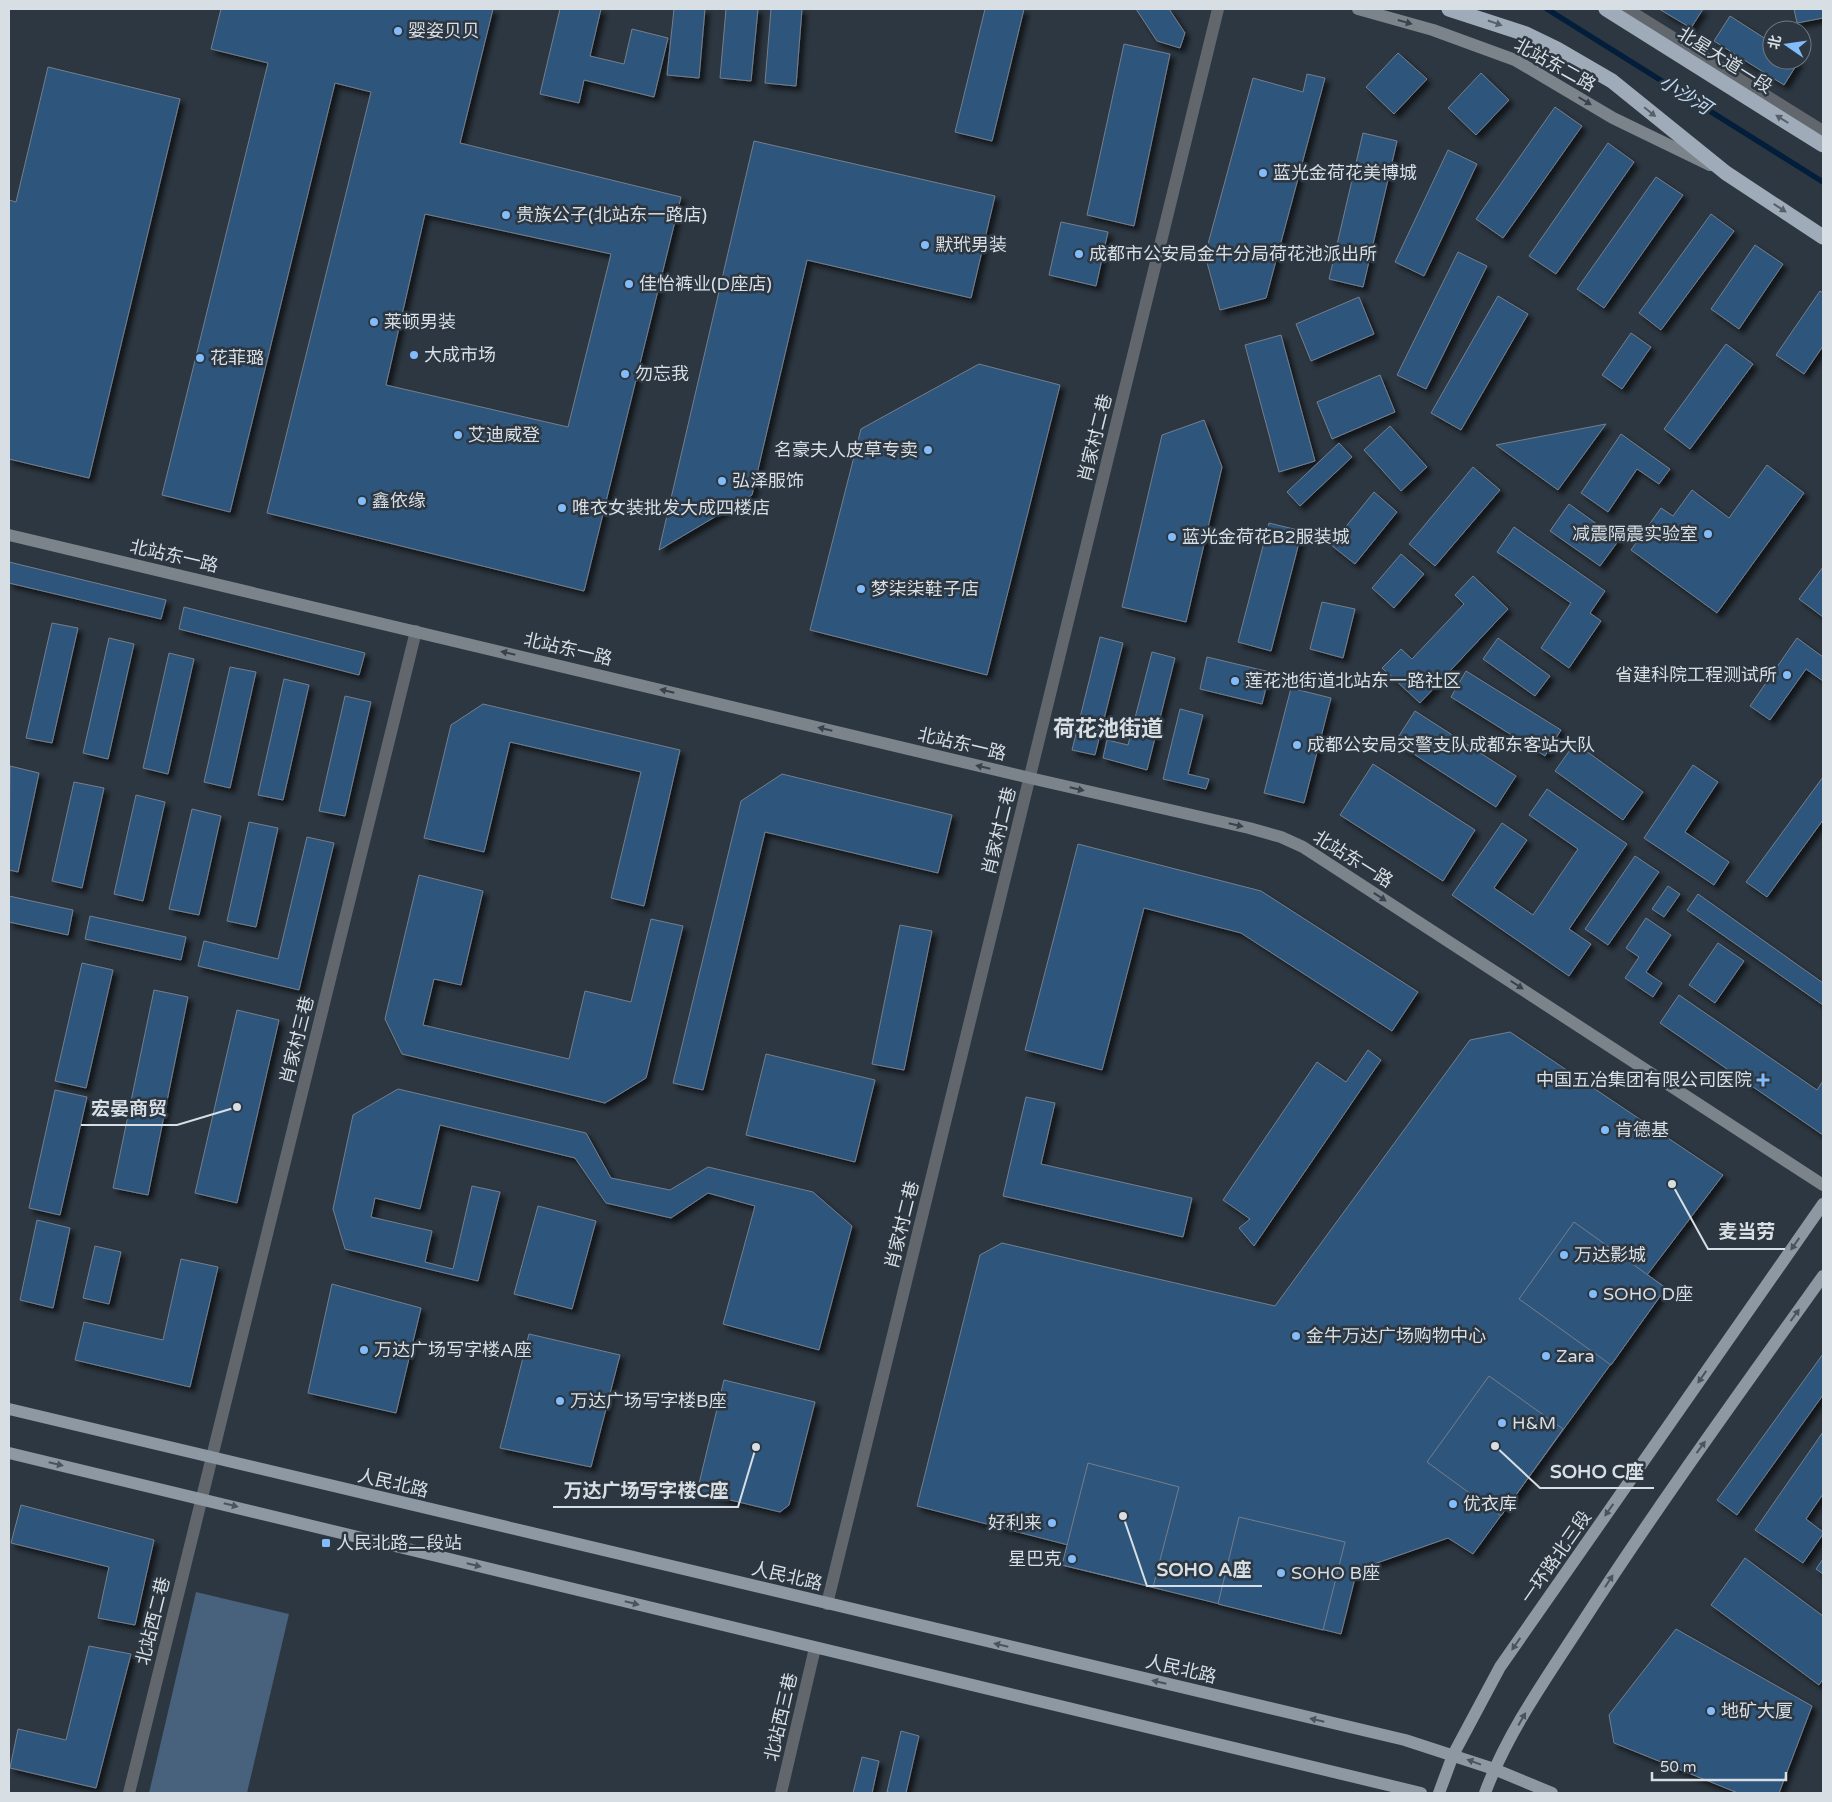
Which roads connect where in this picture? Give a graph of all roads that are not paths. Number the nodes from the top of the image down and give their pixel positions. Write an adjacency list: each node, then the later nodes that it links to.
1 (1218, 9): 12 (street, 肖家村二巷)
2 (1358, 9): 8 (street, 北站东二路, one-way to 8)
3 (1449, 9): 8 (highway, one-way to 8)
4 (1606, 9): 7 (highway, 北星大道一段, one-way to 4)
5 (1627, 9): 6 (street)
6 (1823, 131)
7 (1823, 145)
8 (1726, 173): 9 (highway, one-way to 9)
9 (1823, 237)
10 (9, 535): 11 (street, 北站东一路)
11 (416, 631): 12 (street, 北站东一路, one-way to 11); 18 (street, 肖家村三巷)
12 (1030, 778): 13 (street, 北站东一路, one-way to 13); 20 (street, 肖家村二巷)
13 (1823, 1185)
14 (1823, 1204): 22 (main road, 一环路北三段, one-way to 22)
15 (1823, 1276): 23 (main road, one-way to 15)
16 (9, 1409): 18 (main road, 人民北路)
17 (9, 1453): 19 (main road, one-way to 19)
18 (212, 1458): 19 (street, 北站西二巷); 20 (main road, 人民北路)
19 (202, 1498): 21 (main road, one-way to 21); 24 (street, 北站西二巷)
20 (827, 1604): 22 (main road, 人民北路, one-way to 20)
21 (816, 1648): 25 (street, 北站西三巷); 26 (main road)
22 (1453, 1755): 23 (main road, 人民北路, one-way to 22); 27 (main road, 一环路北三段)
23 (1494, 1769): 28 (main road); 29 (main road, 人民北路)
24 (129, 1793)
25 (781, 1793)
26 (1421, 1793)
27 (1439, 1793)
28 (1484, 1793)
29 (1552, 1793)

